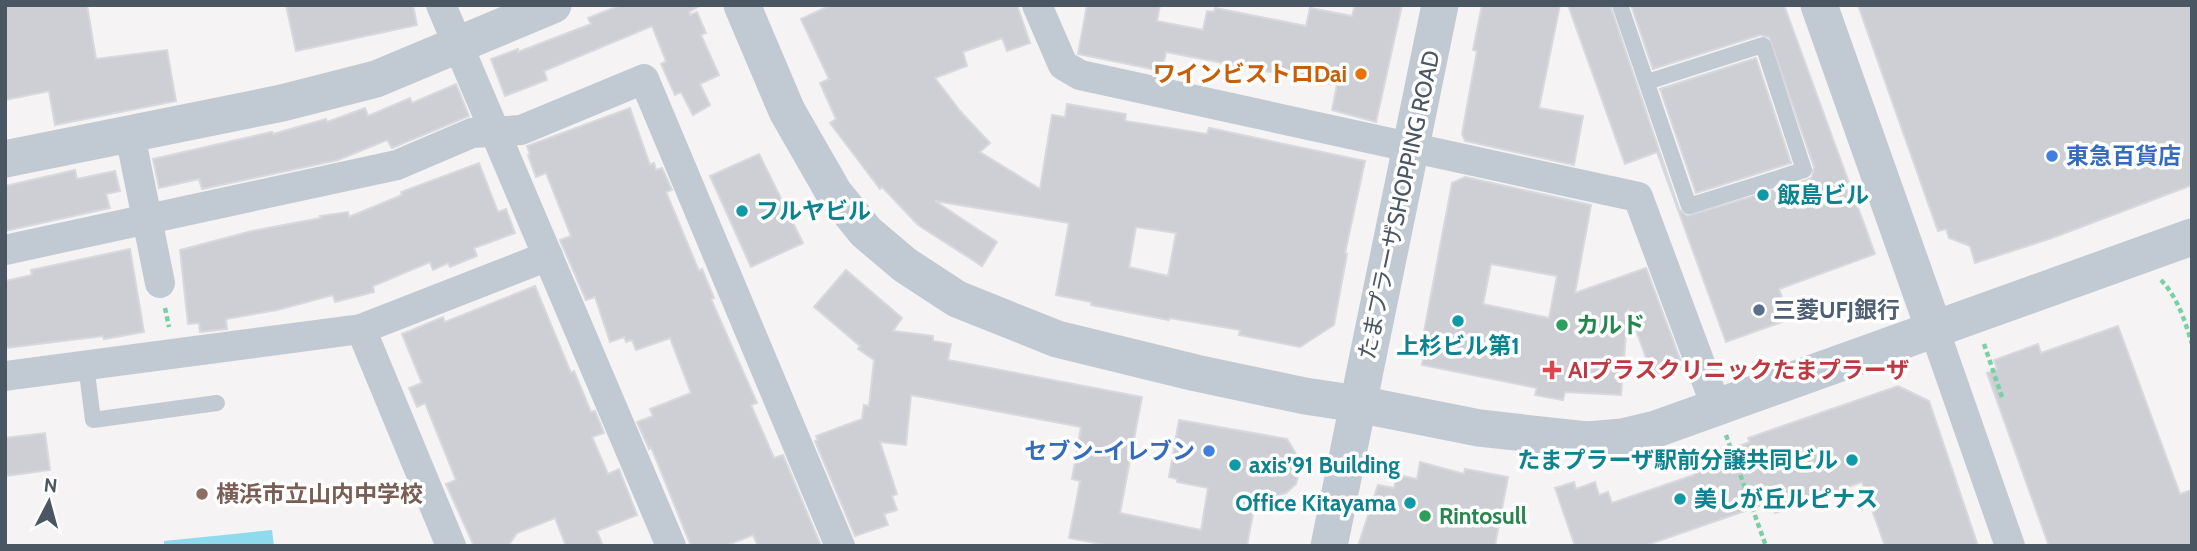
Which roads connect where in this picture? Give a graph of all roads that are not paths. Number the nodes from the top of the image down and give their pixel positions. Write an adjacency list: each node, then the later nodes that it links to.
1 (441, 5): 8 (street)
2 (552, 5): 8 (street)
3 (742, 5): 24 (street)
4 (1037, 5): 12 (street)
5 (1440, 5): 12 (street, たまプラーザSHOPPING ROAD)
6 (1620, 5): 9 (lane)
7 (1819, 5): 20 (street)
8 (458, 46): 10 (street); 11 (street)
9 (1647, 82): 9 (lane)
10 (496, 131): 14 (street); 17 (street); 28 (street)
11 (130, 135): 13 (street); 14 (street)
12 (1412, 147): 24 (street, たまプラーザSHOPPING ROAD); 25 (street)
13 (5, 159)
14 (148, 220): 16 (street); 18 (street)
15 (2192, 237): 20 (street)
16 (5, 250)
17 (548, 256): 19 (street); 27 (street)
18 (160, 283)
19 (361, 329): 21 (street); 26 (street)
20 (1934, 329): 25 (street); 30 (street)
21 (86, 365): 22 (street); 23 (lane)
22 (5, 376)
23 (217, 403)
24 (1358, 404): 25 (street); 29 (street, たまプラーザSHOPPING ROAD)
25 (1721, 421)
26 (451, 546)
27 (671, 546)
28 (840, 546)
29 (1329, 546)
30 (2010, 546)

